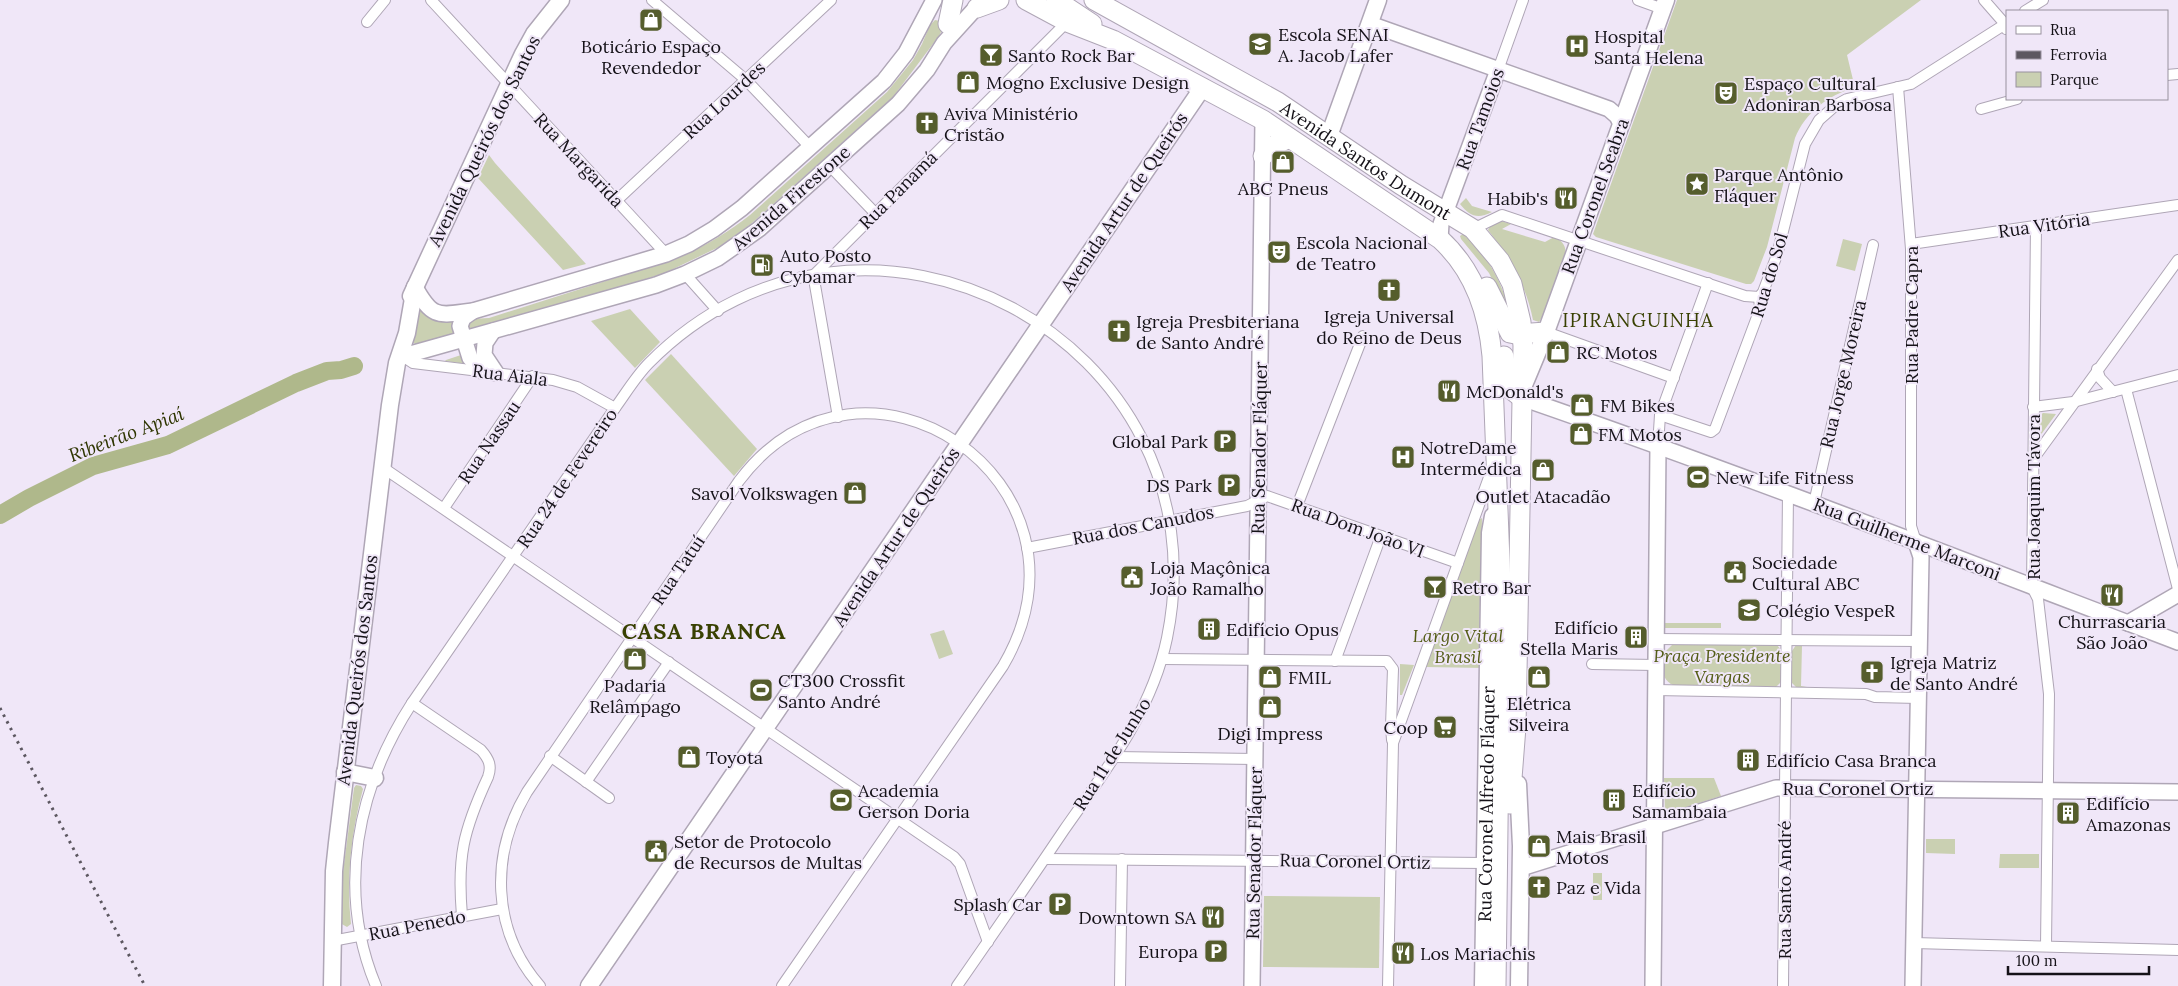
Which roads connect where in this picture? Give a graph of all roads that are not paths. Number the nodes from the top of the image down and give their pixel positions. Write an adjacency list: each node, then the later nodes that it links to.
1 (385, 0): 21 (street)
2 (431, 0): 31 (street, Rua Margarida)
3 (561, 0): 31 (main road, Avenida Queirós dos Santos)
4 (652, 0): 30 (street)
5 (831, 0): 30 (street, Rua Lourdes)
6 (934, 0): 20 (street, Avenida Firestone)
7 (953, 0): 23 (highway)
8 (999, 0): 17 (highway)
9 (1026, 0): 22 (highway, Avenida Santos Dumont)
10 (1056, 0): 26 (highway, Avenida Santos Dumont)
11 (1378, 0): 24 (main road)
12 (1523, 0): 28 (street, Rua Tamoios)
13 (1638, 0): 18 (street)
14 (1984, 0): 25 (street)
15 (2043, 0): 19 (street)
16 (1096, 1): 29 (highway, Avenida Santos Dumont)
17 (980, 4): 27 (street, Avenida Firestone)
18 (1664, 5): 35 (main road, Rua Coronel Seabra)
19 (2027, 10)
20 (924, 20): 23 (street); 43 (street, Avenida Firestone)
21 (366, 22)
22 (1067, 22): 26 (highway, Avenida Santos Dumont); 50 (street, Rua Panamá)
23 (948, 24): 27 (street)
24 (1370, 24): 28 (street); 41 (main road)
25 (2006, 26): 33 (street, Rua do Sol)
26 (1113, 40): 32 (highway, Avenida Santos Dumont)
27 (944, 43): 46 (street, Avenida Firestone)
28 (1498, 70): 37 (street); 49 (street, Rua Tamoios)
29 (1224, 72): 32 (highway); 34 (highway, Avenida Santos Dumont)
30 (746, 80): 43 (street); 47 (street, Rua Lourdes)
31 (509, 83): 47 (street, Rua Margarida); 63 (main road, Avenida Queirós dos Santos)
32 (1203, 87): 39 (highway, Avenida Santos Dumont); 68 (main road, Avenida Artur de Queirós)
33 (1898, 87): 55 (street, Rua Padre Capra); 64 (street, Rua do Sol)
34 (1264, 94): 39 (highway); 41 (highway, Avenida Santos Dumont)
35 (1631, 98): 37 (street); 40 (main road, Rua Coronel Seabra)
36 (2014, 100): 38 (street)
37 (1609, 108): 40 (street)
38 (1981, 109)
39 (1263, 120): 42 (highway, Avenida Santos Dumont); 44 (street, Rua Senador Fláquer)
40 (1621, 124): 54 (main road, Rua Coronel Seabra)
41 (1328, 136): 45 (highway); 49 (highway, Avenida Santos Dumont)
42 (1289, 138): 44 (highway); 45 (highway, Avenida Santos Dumont)
43 (810, 147): 57 (street, Avenida Firestone)
44 (1263, 156): 96 (street, Rua Senador Fláquer)
45 (1324, 161): 53 (highway, Avenida Santos Dumont)
46 (829, 165): 50 (street); 60 (street, Avenida Firestone)
47 (617, 200): 57 (street, Rua Margarida)
48 (2178, 205): 51 (street, Rua Vitória)
49 (1446, 211): 52 (highway, Avenida Santos Dumont); 53 (street, Rua Tamoios)
50 (875, 214): 61 (street, Rua Panamá)
51 (2036, 226): 55 (street, Rua Vitória); 85 (street, Rua Joaquim Távora)
52 (1473, 229): 54 (street); 71 (highway, Avenida Santos Dumont)
53 (1440, 239): 58 (highway, Avenida Santos Dumont)
54 (1579, 240): 62 (street); 70 (main road, Rua Coronel Seabra)
55 (1911, 244): 102 (street, Rua Padre Capra)
56 (1873, 245): 97 (street, Rua Jorge Moreira)
57 (666, 254): 66 (street, Avenida Firestone)
58 (1460, 260): 65 (highway); 80 (highway, Avenida Santos Dumont)
59 (2178, 260): 75 (street)
60 (685, 274): 67 (street); 69 (street, Avenida Firestone)
61 (815, 274): 67 (street, Rua 24 de Fevereiro); 68 (street, Rua 24 de Fevereiro); 88 (street)
62 (1708, 283): 64 (street); 79 (street)
63 (415, 287): 66 (street, Avenida Firestone); 74 (main road, Avenida Queirós dos Santos)
64 (1759, 297): 87 (street, Rua do Sol)
65 (1497, 309): 71 (highway); 83 (highway)
66 (473, 311): 73 (street)
67 (718, 311): 86 (street, Rua 24 de Fevereiro)
68 (1041, 324): 89 (main road, Avenida Artur de Queirós); 100 (street, Rua 11 de Junho)
69 (493, 330): 73 (street, Avenida Firestone); 76 (street)
70 (1546, 332): 71 (highway); 79 (street); 83 (main road, Rua Coronel Seabra)
71 (1523, 334): 83 (highway, Avenida Santos Dumont)
72 (1363, 336): 98 (street)
73 (464, 339): 74 (street, Avenida Firestone); 76 (street)
74 (400, 355): 76 (street, Rua Aiala); 93 (main road, Avenida Queirós dos Santos)
75 (2097, 369): 82 (street); 84 (street)
76 (489, 372): 77 (street, Rua Aiala)
77 (533, 376): 86 (street, Rua Aiala); 99 (street, Rua Nassau)
78 (2178, 376): 81 (street)
79 (1674, 378): 87 (street)
80 (1494, 381): 91 (highway, Rua Coronel Alfredo Fláquer)
81 (2126, 389): 82 (street); 107 (street)
82 (2113, 392): 84 (street)
83 (1522, 394): 90 (street, Rua Guilherme Marconi); 125 (highway, Rua Coronel Alfredo Fláquer)
84 (2073, 402): 85 (street); 92 (street)
85 (2032, 407): 92 (street, Rua Joaquim Távora)
86 (615, 408): 104 (street, Rua 24 de Fevereiro)
87 (1660, 415): 90 (street)
88 (838, 417): 89 (street, Rua Tatuí); 110 (street, Rua Tatuí)
89 (960, 443): 103 (street, Rua Tatuí); 126 (main road, Avenida Artur de Queirós)
90 (1658, 446): 95 (street, Rua Guilherme Marconi); 111 (street)
91 (1497, 456): 94 (highway, Rua Coronel Alfredo Fláquer); 105 (street)
92 (2034, 458): 106 (street, Rua Joaquim Távora)
93 (382, 467): 99 (street); 131 (main road, Avenida Queirós dos Santos)
94 (1498, 491): 145 (main road, Rua Coronel Alfredo Fláquer); 165 (highway)
95 (1788, 493): 97 (street, Rua Guilherme Marconi); 112 (street, Rua Santo André)
96 (1259, 500): 98 (street, Rua Dom João VI); 100 (street, Rua dos Canudos); 116 (street, Rua Senador Fláquer)
97 (1814, 503): 102 (street, Rua Guilherme Marconi)
98 (1297, 506): 101 (street, Rua Dom João VI)
99 (444, 508): 104 (street)
100 (1169, 519): 103 (street, Rua dos Canudos); 115 (street, Rua 11 de Junho)
101 (1381, 536): 105 (street, Rua Dom João VI); 117 (street)
102 (1916, 542): 106 (street, Rua Guilherme Marconi); 113 (street)
103 (1027, 548): 139 (street, Rua Tatuí)
104 (514, 556): 110 (street); 124 (street, Rua 24 de Fevereiro)
105 (1458, 563): 127 (street)
106 (2032, 587): 109 (street, Rua Guilherme Marconi); 136 (street, Rua Joaquim Távora)
107 (2178, 588)
108 (2178, 594): 109 (street)
109 (2128, 623): 114 (street, Rua Guilherme Marconi)
110 (633, 637): 118 (street); 128 (street, Rua Tatuí)
111 (1656, 639): 112 (street); 120 (street)
112 (1786, 640): 113 (street); 122 (street, Rua Santo André)
113 (1919, 641): 123 (street)
114 (2178, 642)
115 (1163, 659): 116 (street); 129 (street, Rua 11 de Junho)
116 (1256, 660): 117 (street); 130 (street, Rua Senador Fláquer)
117 (1335, 661): 127 (street)
118 (669, 662): 126 (street); 133 (street)
119 (1592, 664): 120 (street)
120 (1656, 665): 121 (street)
121 (1655, 690): 122 (street); 140 (street)
122 (1786, 692): 123 (street); 134 (street, Rua Santo André)
123 (1918, 698): 135 (street)
124 (412, 703): 132 (street, Rua 24 de Fevereiro); 148 (street)
125 (1516, 727): 146 (main road, Rua Coronel Alfredo Fláquer); 166 (highway)
126 (766, 728): 139 (street); 158 (main road, Avenida Artur de Queirós)
127 (1393, 743): 144 (street)
128 (550, 756): 133 (street); 147 (street, Rua Tatuí)
129 (1115, 757): 130 (street); 141 (street, Rua 11 de Junho)
130 (1255, 759): 143 (street, Rua Senador Fláquer)
131 (345, 772): 132 (main road); 150 (main road, Avenida Queirós dos Santos)
132 (374, 778): 149 (street, Rua 24 de Fevereiro)
133 (586, 782): 138 (street)
134 (1785, 788): 135 (street, Rua Coronel Ortiz); 140 (street, Rua Coronel Ortiz); 169 (street, Rua Santo André)
135 (1917, 788): 136 (street, Rua Coronel Ortiz); 152 (street)
136 (2048, 790): 137 (street, Rua Coronel Ortiz); 153 (street, Rua Joaquim Távora)
137 (2178, 792)
138 (609, 798)
139 (898, 818): 151 (street); 159 (street, Rua Tatuí)
140 (1654, 825): 146 (street, Rua Coronel Ortiz); 168 (street)
141 (1045, 859): 142 (street, Rua Coronel Ortiz); 151 (street, Rua 11 de Junho)
142 (1122, 859): 143 (street, Rua Coronel Ortiz); 161 (street)
143 (1254, 860): 144 (street, Rua Coronel Ortiz); 162 (street, Rua Senador Fláquer)
144 (1390, 862): 145 (street, Rua Coronel Ortiz); 163 (street)
145 (1485, 863): 164 (main road, Rua Coronel Alfredo Fláquer)
146 (1521, 868): 167 (main road, Rua Coronel Alfredo Fláquer)
147 (502, 909): 148 (street, Rua Penedo); 157 (street, Rua Tatuí)
148 (462, 916): 149 (street, Rua Penedo)
149 (359, 936): 150 (street, Rua Penedo); 156 (street, Rua 24 de Fevereiro)
150 (332, 941): 155 (main road, Avenida Queirós dos Santos)
151 (988, 942): 160 (street, Rua 11 de Junho)
152 (1914, 943): 153 (street); 170 (street)
153 (2046, 946): 154 (street)
154 (2178, 950)
155 (332, 986)
156 (376, 986)
157 (540, 986)
158 (589, 986)
159 (782, 986)
160 (957, 986)
161 (1120, 986)
162 (1252, 986)
163 (1388, 986)
164 (1483, 986)
165 (1496, 986)
166 (1507, 986)
167 (1519, 986)
168 (1653, 986)
169 (1784, 986)
170 (1913, 986)

